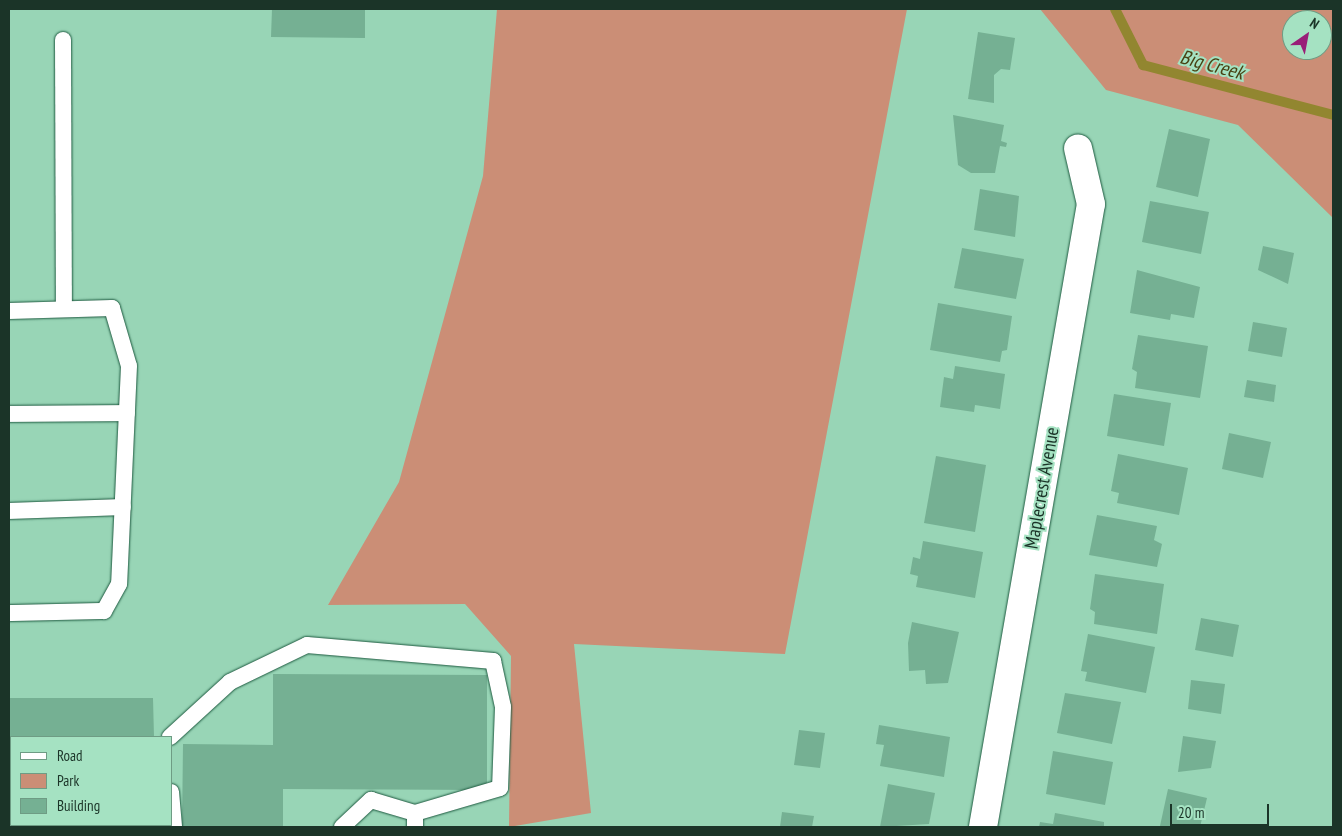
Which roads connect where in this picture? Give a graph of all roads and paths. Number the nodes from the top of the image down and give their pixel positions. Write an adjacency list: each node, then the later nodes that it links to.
1 (63, 40): 3 (lane)
2 (1078, 148): 15 (street, Maplecrest Avenue)
3 (64, 309): 4 (lane); 5 (lane)
4 (9, 311)
5 (127, 413): 6 (lane); 7 (lane)
6 (9, 414)
7 (123, 507): 8 (lane); 9 (lane)
8 (9, 511)
9 (9, 614)
10 (171, 736): 12 (lane)
11 (172, 804): 13 (lane)
12 (415, 820): 14 (lane)
13 (174, 827)
14 (342, 827)
15 (983, 827)

